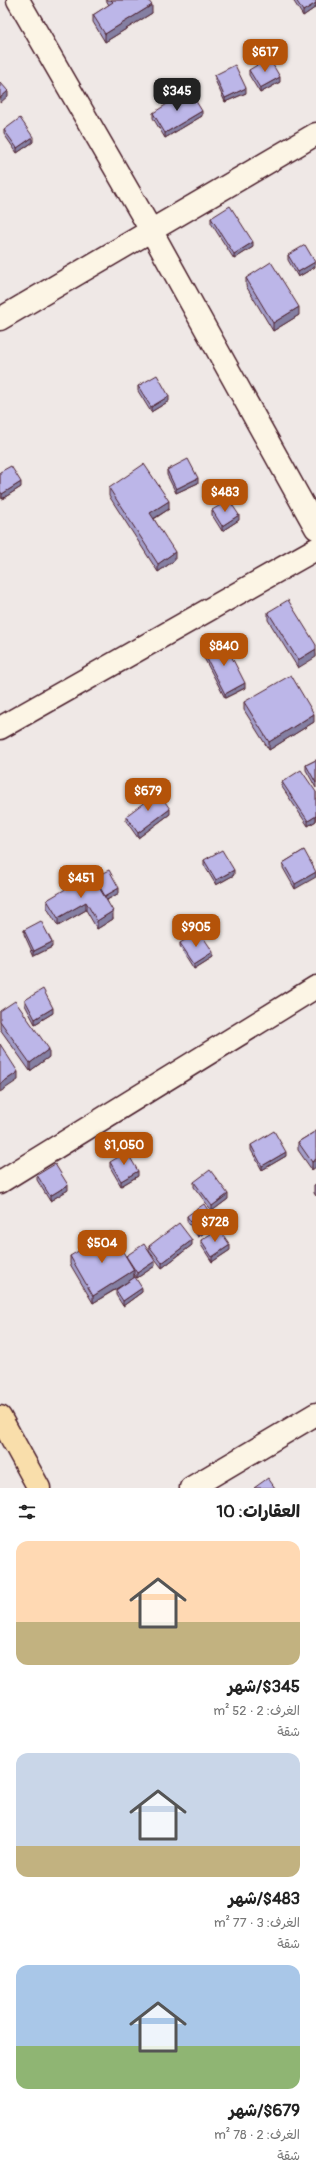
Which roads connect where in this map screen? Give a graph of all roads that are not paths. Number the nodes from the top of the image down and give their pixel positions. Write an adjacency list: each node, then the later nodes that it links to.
1 (18, 0): 3 (street)
2 (316, 134): 3 (street)
3 (152, 232): 4 (street); 5 (street)
4 (0, 319)
5 (316, 528)
6 (316, 549): 7 (street)
7 (0, 728)
8 (316, 986): 9 (street)
9 (0, 1182)
10 (316, 1414): 13 (street)
11 (0, 1416): 12 (highway)
12 (36, 1487)
13 (191, 1488)

